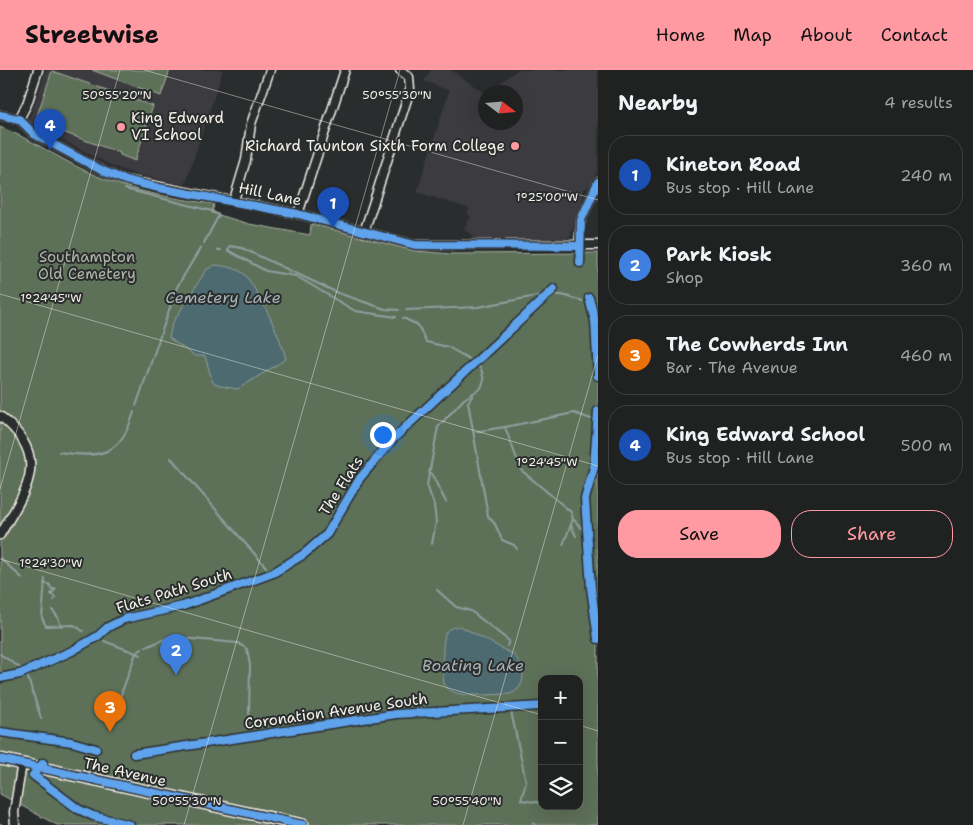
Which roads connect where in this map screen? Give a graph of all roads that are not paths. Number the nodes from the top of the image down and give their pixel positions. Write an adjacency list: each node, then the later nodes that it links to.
1 (38, 70): 6 (street)
2 (270, 70): 8 (street)
3 (346, 70): 9 (street)
4 (400, 70): 10 (street)
5 (0, 115): 6 (street, Hill Lane)
6 (19, 120): 8 (street, Hill Lane)
7 (598, 182): 12 (street)
8 (234, 200): 9 (street, Hill Lane)
9 (298, 214): 10 (street, Hill Lane)
10 (364, 232): 12 (street, Hill Lane)
11 (598, 245): 12 (street, Hill Lane)
12 (579, 246)
13 (0, 416): 14 (street)
14 (0, 535)
15 (0, 759): 16 (main road, The Avenue)
16 (22, 762): 17 (street); 18 (main road, The Avenue)
17 (15, 825)
18 (302, 825)

